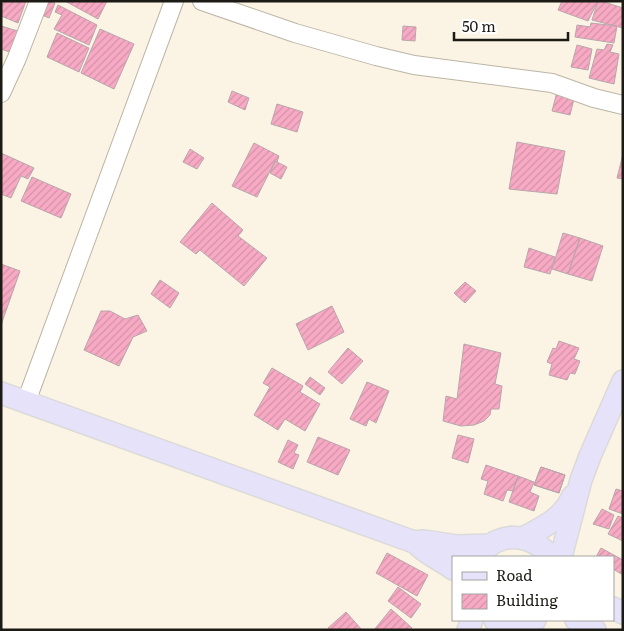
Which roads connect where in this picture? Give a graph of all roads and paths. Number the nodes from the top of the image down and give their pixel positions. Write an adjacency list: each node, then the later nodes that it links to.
1 (38, 1): 4 (street)
2 (174, 1): 8 (street)
3 (202, 1): 5 (street)
4 (1, 93)
5 (623, 104)
6 (623, 381): 9 (main road)
7 (1, 393): 8 (main road)
8 (26, 402): 11 (main road)
9 (581, 480): 10 (main road); 14 (main road)
10 (523, 538): 12 (main road); 13 (main road)
11 (414, 542): 12 (main road); 15 (main road)
12 (484, 551)
13 (550, 556)
14 (561, 556)
15 (452, 568)
16 (497, 621): 18 (main road)
17 (578, 621): 19 (main road)
18 (521, 625)
19 (595, 630)

